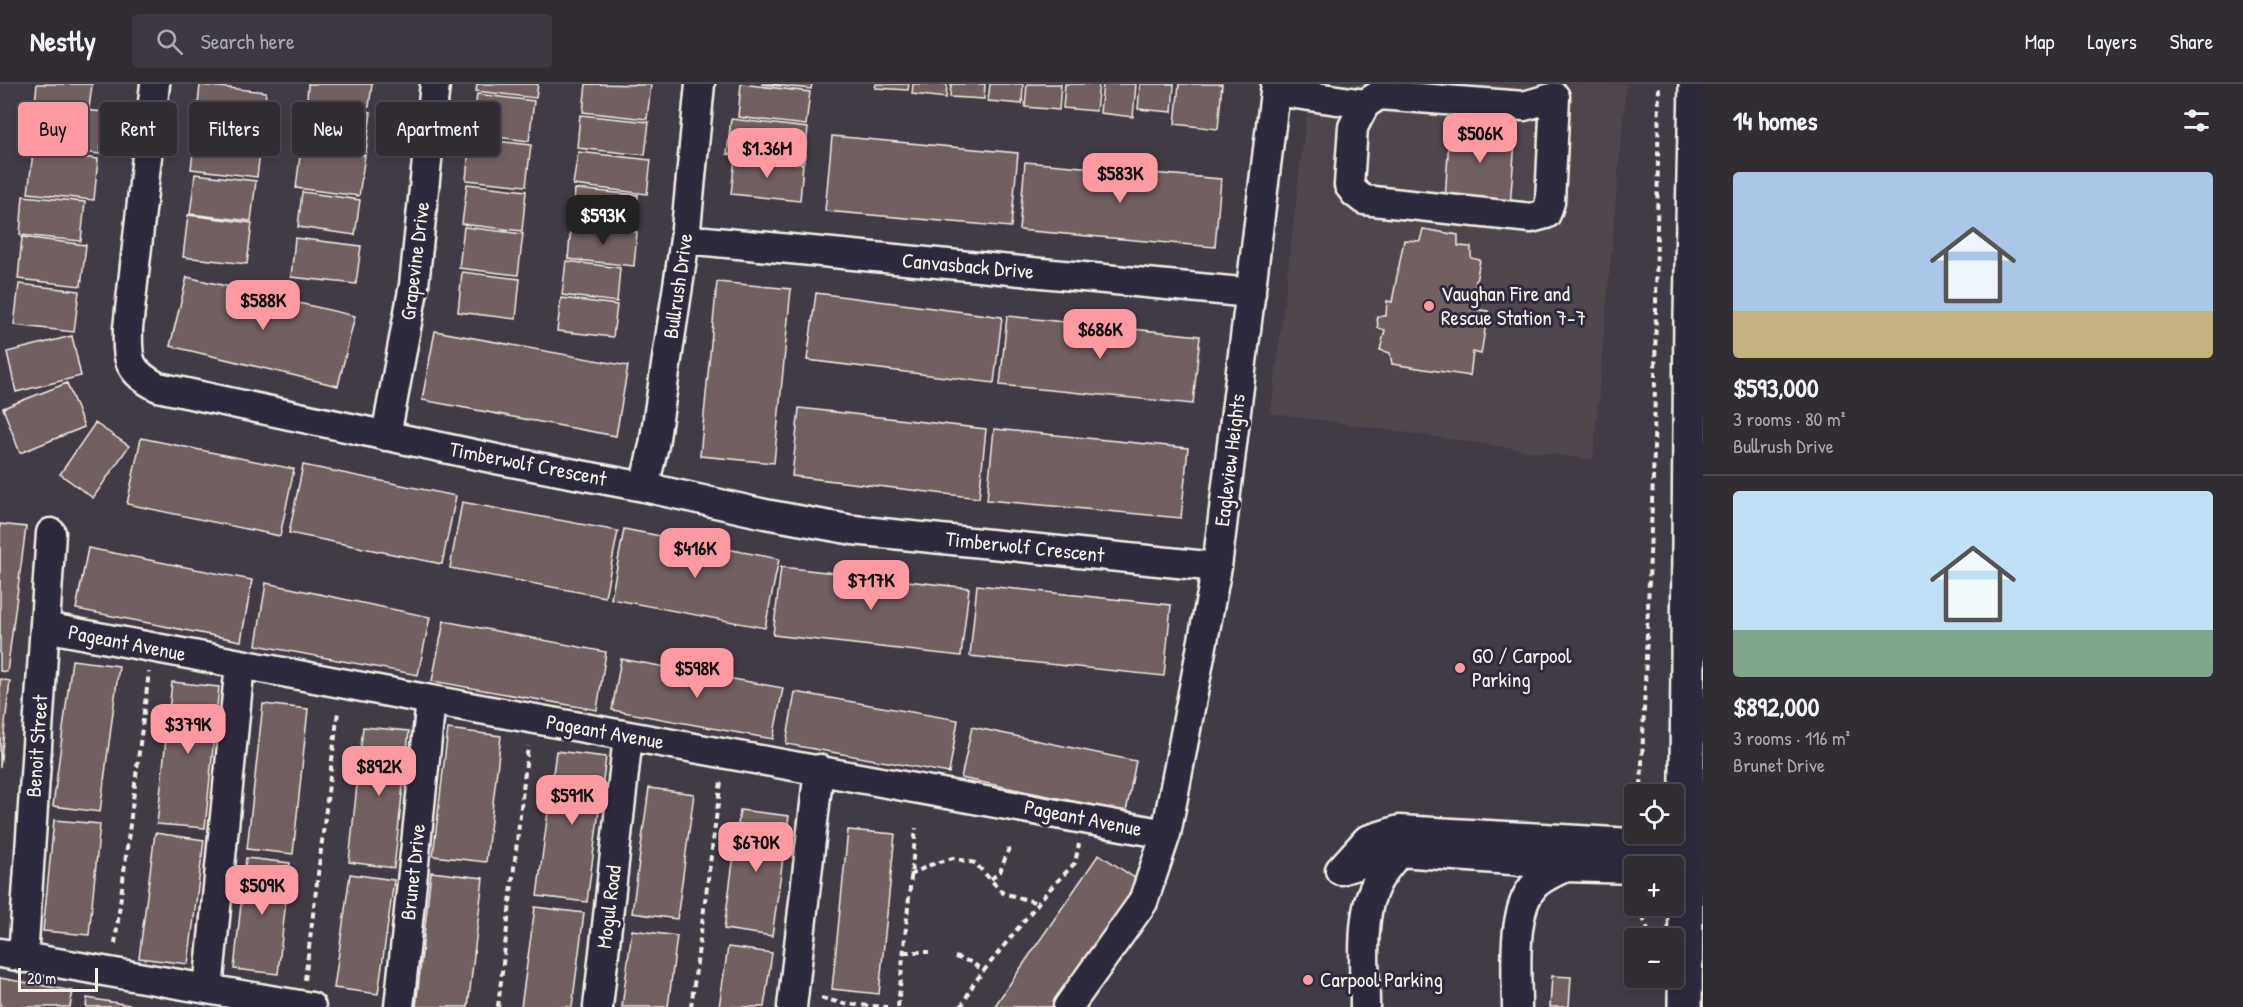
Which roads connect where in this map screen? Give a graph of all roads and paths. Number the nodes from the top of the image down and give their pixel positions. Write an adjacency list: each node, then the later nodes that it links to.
1 (155, 84): 11 (street, Timberwolf Crescent)
2 (435, 84): 11 (street, Grapevine Drive)
3 (700, 84): 9 (street, Bullrush Drive)
4 (1659, 84): 24 (path)
5 (1696, 84): 33 (main road)
6 (1275, 87): 8 (street); 10 (street, Eagleview Heights)
7 (1561, 91): 8 (street); 8 (street)
8 (1365, 104)
9 (685, 239): 10 (street, Canvasback Drive); 12 (street, Bullrush Drive)
10 (1251, 293): 14 (street, Eagleview Heights)
11 (387, 436): 12 (street, Timberwolf Crescent)
12 (644, 487): 14 (street, Timberwolf Crescent)
13 (51, 533): 15 (street, Benoit Street)
14 (1217, 567): 28 (street, Eagleview Heights)
15 (45, 627): 16 (street, Pageant Avenue); 41 (street, Benoit Street)
16 (152, 648): 17 (street, Pageant Avenue); 44 (path)
17 (240, 664): 18 (street, Pageant Avenue); 45 (street)
18 (342, 683): 19 (street, Pageant Avenue); 47 (path)
19 (431, 700): 20 (street, Pageant Avenue); 48 (street, Brunet Drive)
20 (531, 718): 21 (street, Pageant Avenue); 49 (path)
21 (628, 736): 22 (street, Pageant Avenue); 50 (street, Mogul Road)
22 (725, 753): 23 (street, Pageant Avenue); 51 (path)
23 (819, 769): 25 (street, Pageant Avenue); 46 (street)
24 (1641, 784)
25 (1084, 818): 28 (street, Pageant Avenue); 38 (path)
26 (916, 828): 36 (path)
27 (1428, 832): 29 (street); 31 (street); 31 (street)
28 (1166, 834): 55 (street, Eagleview Heights)
29 (1462, 834): 32 (street); 33 (street)
30 (1009, 848): 37 (path)
31 (1399, 852): 32 (street); 56 (street)
32 (1479, 857): 34 (street)
33 (1691, 862): 58 (main road)
34 (1565, 867): 35 (street); 57 (street)
35 (1624, 869)
36 (910, 875): 37 (path); 39 (path)
37 (991, 879): 38 (path)
38 (1038, 903): 43 (path)
39 (904, 952): 40 (path); 53 (path)
40 (929, 952)
41 (11, 956): 44 (street)
42 (955, 957): 43 (path)
43 (984, 971): 54 (path)
44 (111, 973): 45 (street)
45 (208, 989): 47 (street)
46 (793, 999): 52 (path)
47 (306, 1006)
48 (399, 1007)
49 (498, 1007)
50 (598, 1007)
51 (691, 1007)
52 (886, 1007)
53 (898, 1007)
54 (961, 1007)
55 (1068, 1007)
56 (1365, 1007)
57 (1517, 1007)
58 (1685, 1007)

